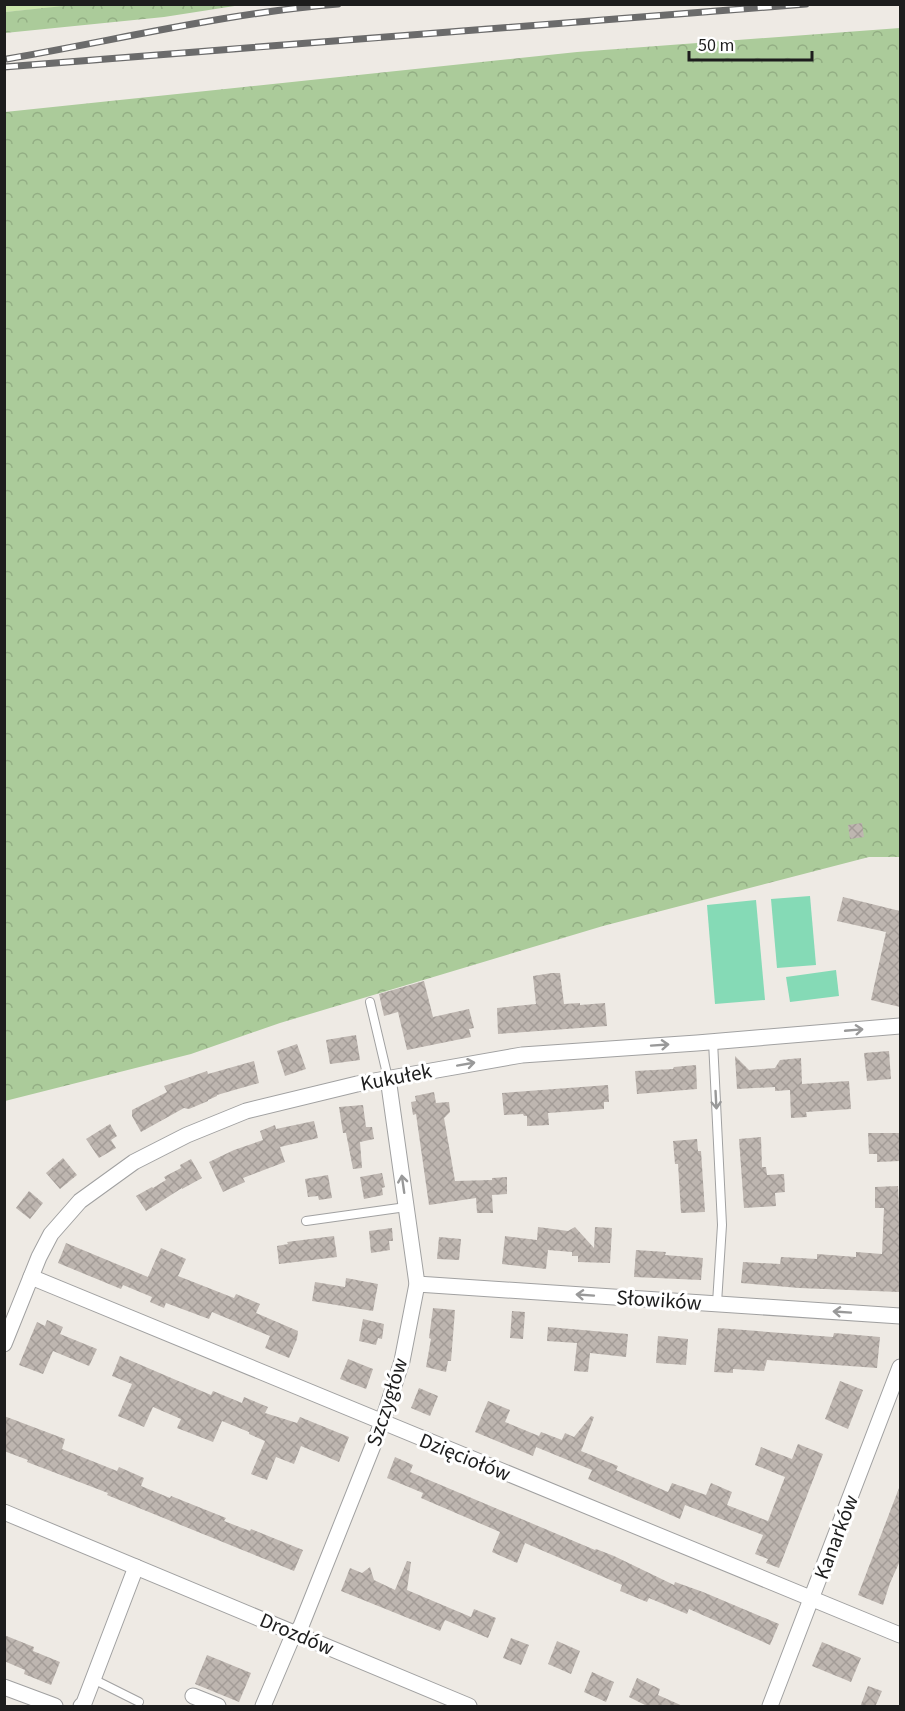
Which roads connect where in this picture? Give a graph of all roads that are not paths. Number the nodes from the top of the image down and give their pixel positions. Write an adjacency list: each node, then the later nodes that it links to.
1 (370, 1002): 4 (lane)
2 (900, 1026): 3 (street, Kukułek, one-way to 2)
3 (713, 1041): 4 (street, Kukułek, one-way to 3); 9 (lane, one-way to 9)
4 (387, 1078): 5 (street, Szczygłów, one-way to 4); 7 (street, Kukułek)
5 (406, 1207): 6 (lane); 8 (street, Szczygłów)
6 (306, 1221)
7 (31, 1277): 11 (street, Kukułek); 13 (street, Dzięciołów)
8 (417, 1284): 9 (street, Słowików, one-way to 8); 13 (street, Szczygłów)
9 (717, 1304): 10 (street, Słowików, one-way to 9)
10 (900, 1316)
11 (4, 1344)
12 (900, 1367): 16 (street, Kanarków)
13 (382, 1423): 16 (street, Dzięciołów); 17 (street, Szczygłów)
14 (4, 1512): 15 (street, Drozdów)
15 (136, 1567): 17 (street, Drozdów); 19 (street)
16 (812, 1599): 18 (street, Dzięciołów); 28 (street, Kanarków)
17 (296, 1633): 23 (street, Drozdów); 27 (street, Szczygłów)
18 (900, 1635)
19 (93, 1679): 22 (lane); 25 (street)
20 (4, 1687): 24 (street)
21 (193, 1696): 26 (street)
22 (138, 1702)
23 (460, 1705)
24 (55, 1707)
25 (81, 1707)
26 (218, 1707)
27 (263, 1707)
28 (770, 1707)

